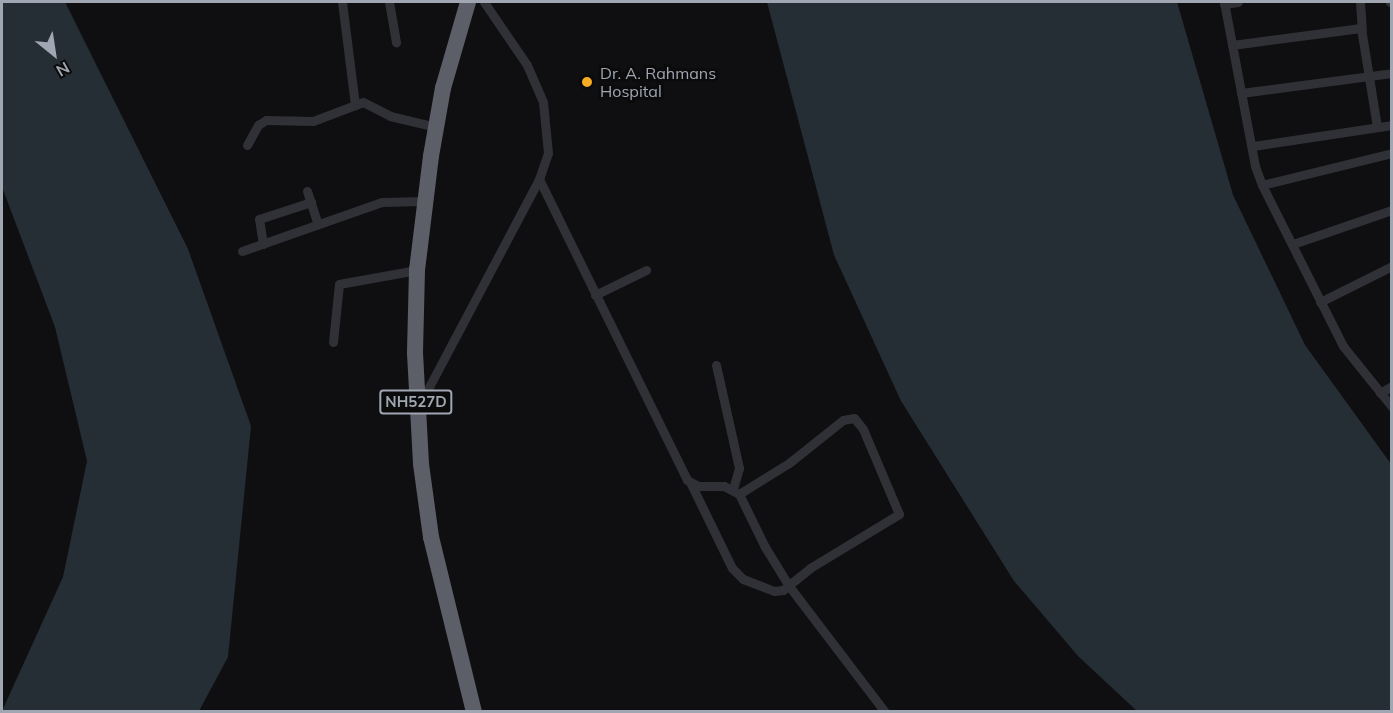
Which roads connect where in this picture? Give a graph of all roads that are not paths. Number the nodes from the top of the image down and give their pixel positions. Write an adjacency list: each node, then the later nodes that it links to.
1 (342, 2): 14 (street)
2 (389, 2): 9 (street)
3 (468, 2): 16 (highway, NH527D)
4 (484, 2): 21 (street)
5 (1238, 2): 7 (street)
6 (1360, 2): 8 (street)
7 (1224, 3): 10 (street)
8 (1362, 29): 10 (street); 12 (street)
9 (396, 42)
10 (1232, 45): 13 (street)
11 (1392, 73): 12 (street)
12 (1371, 76): 13 (street); 17 (street)
13 (1241, 93): 19 (street)
14 (355, 105): 16 (street); 18 (street)
15 (1392, 125): 17 (street)
16 (436, 127): 24 (highway, NH527D)
17 (1377, 127): 19 (street)
18 (247, 145)
19 (1253, 146): 22 (street)
20 (1392, 153): 22 (street)
21 (539, 179): 34 (street); 41 (street)
22 (1262, 185): 29 (street)
23 (307, 191): 25 (street)
24 (425, 201): 27 (street); 32 (highway, NH527D)
25 (311, 202): 27 (street); 28 (street)
26 (1392, 210): 29 (street)
27 (318, 224): 28 (street)
28 (263, 244): 30 (street)
29 (1293, 244): 35 (street)
30 (242, 251)
31 (1392, 266): 35 (street)
32 (417, 270): 36 (street); 41 (highway, NH527D)
33 (645, 270): 34 (street)
34 (595, 295): 42 (street)
35 (1320, 302): 39 (street)
36 (333, 342)
37 (716, 365): 43 (street)
38 (1392, 386): 39 (street)
39 (1380, 393): 40 (street)
40 (1392, 407)
41 (417, 411): 45 (highway, NH527D)
42 (692, 484): 43 (street); 44 (street)
43 (736, 491): 44 (street); 44 (street)
44 (789, 586): 46 (street)
45 (474, 711)
46 (885, 711)

